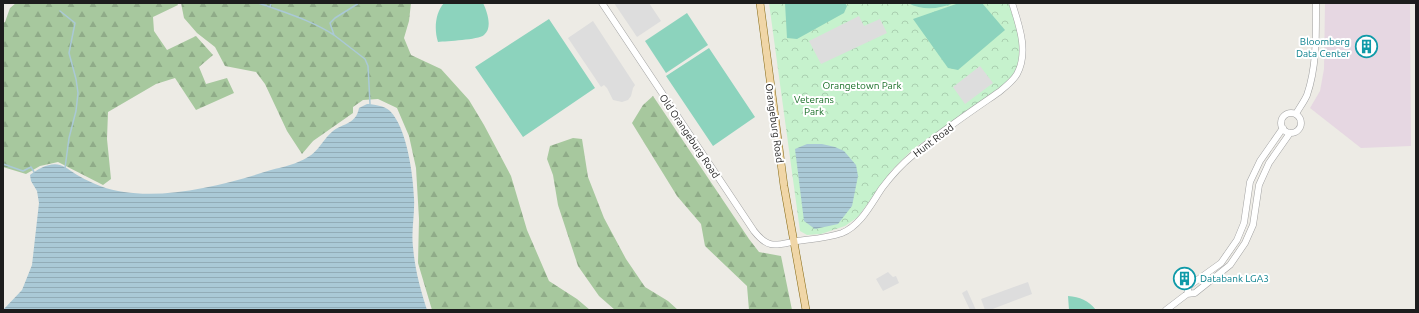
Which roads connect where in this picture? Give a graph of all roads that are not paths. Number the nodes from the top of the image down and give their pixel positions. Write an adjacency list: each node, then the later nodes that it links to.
1 (602, 3): 12 (street, Old Orangeburg Road)
2 (760, 3): 12 (main road, Orangeburg Road)
3 (1012, 3): 12 (street, Hunt Road)
4 (1316, 3): 5 (street)
5 (1296, 114): 6 (street); 7 (street)
6 (1283, 128): 7 (street); 8 (street)
7 (1290, 133): 9 (street)
8 (1266, 152): 9 (street); 10 (street)
9 (1273, 157): 11 (street)
10 (1249, 184): 11 (street); 13 (street)
11 (1258, 187): 13 (street)
12 (794, 242): 14 (main road, Orangeburg Road)
13 (1187, 294): 15 (street)
14 (806, 310)
15 (1166, 310)

